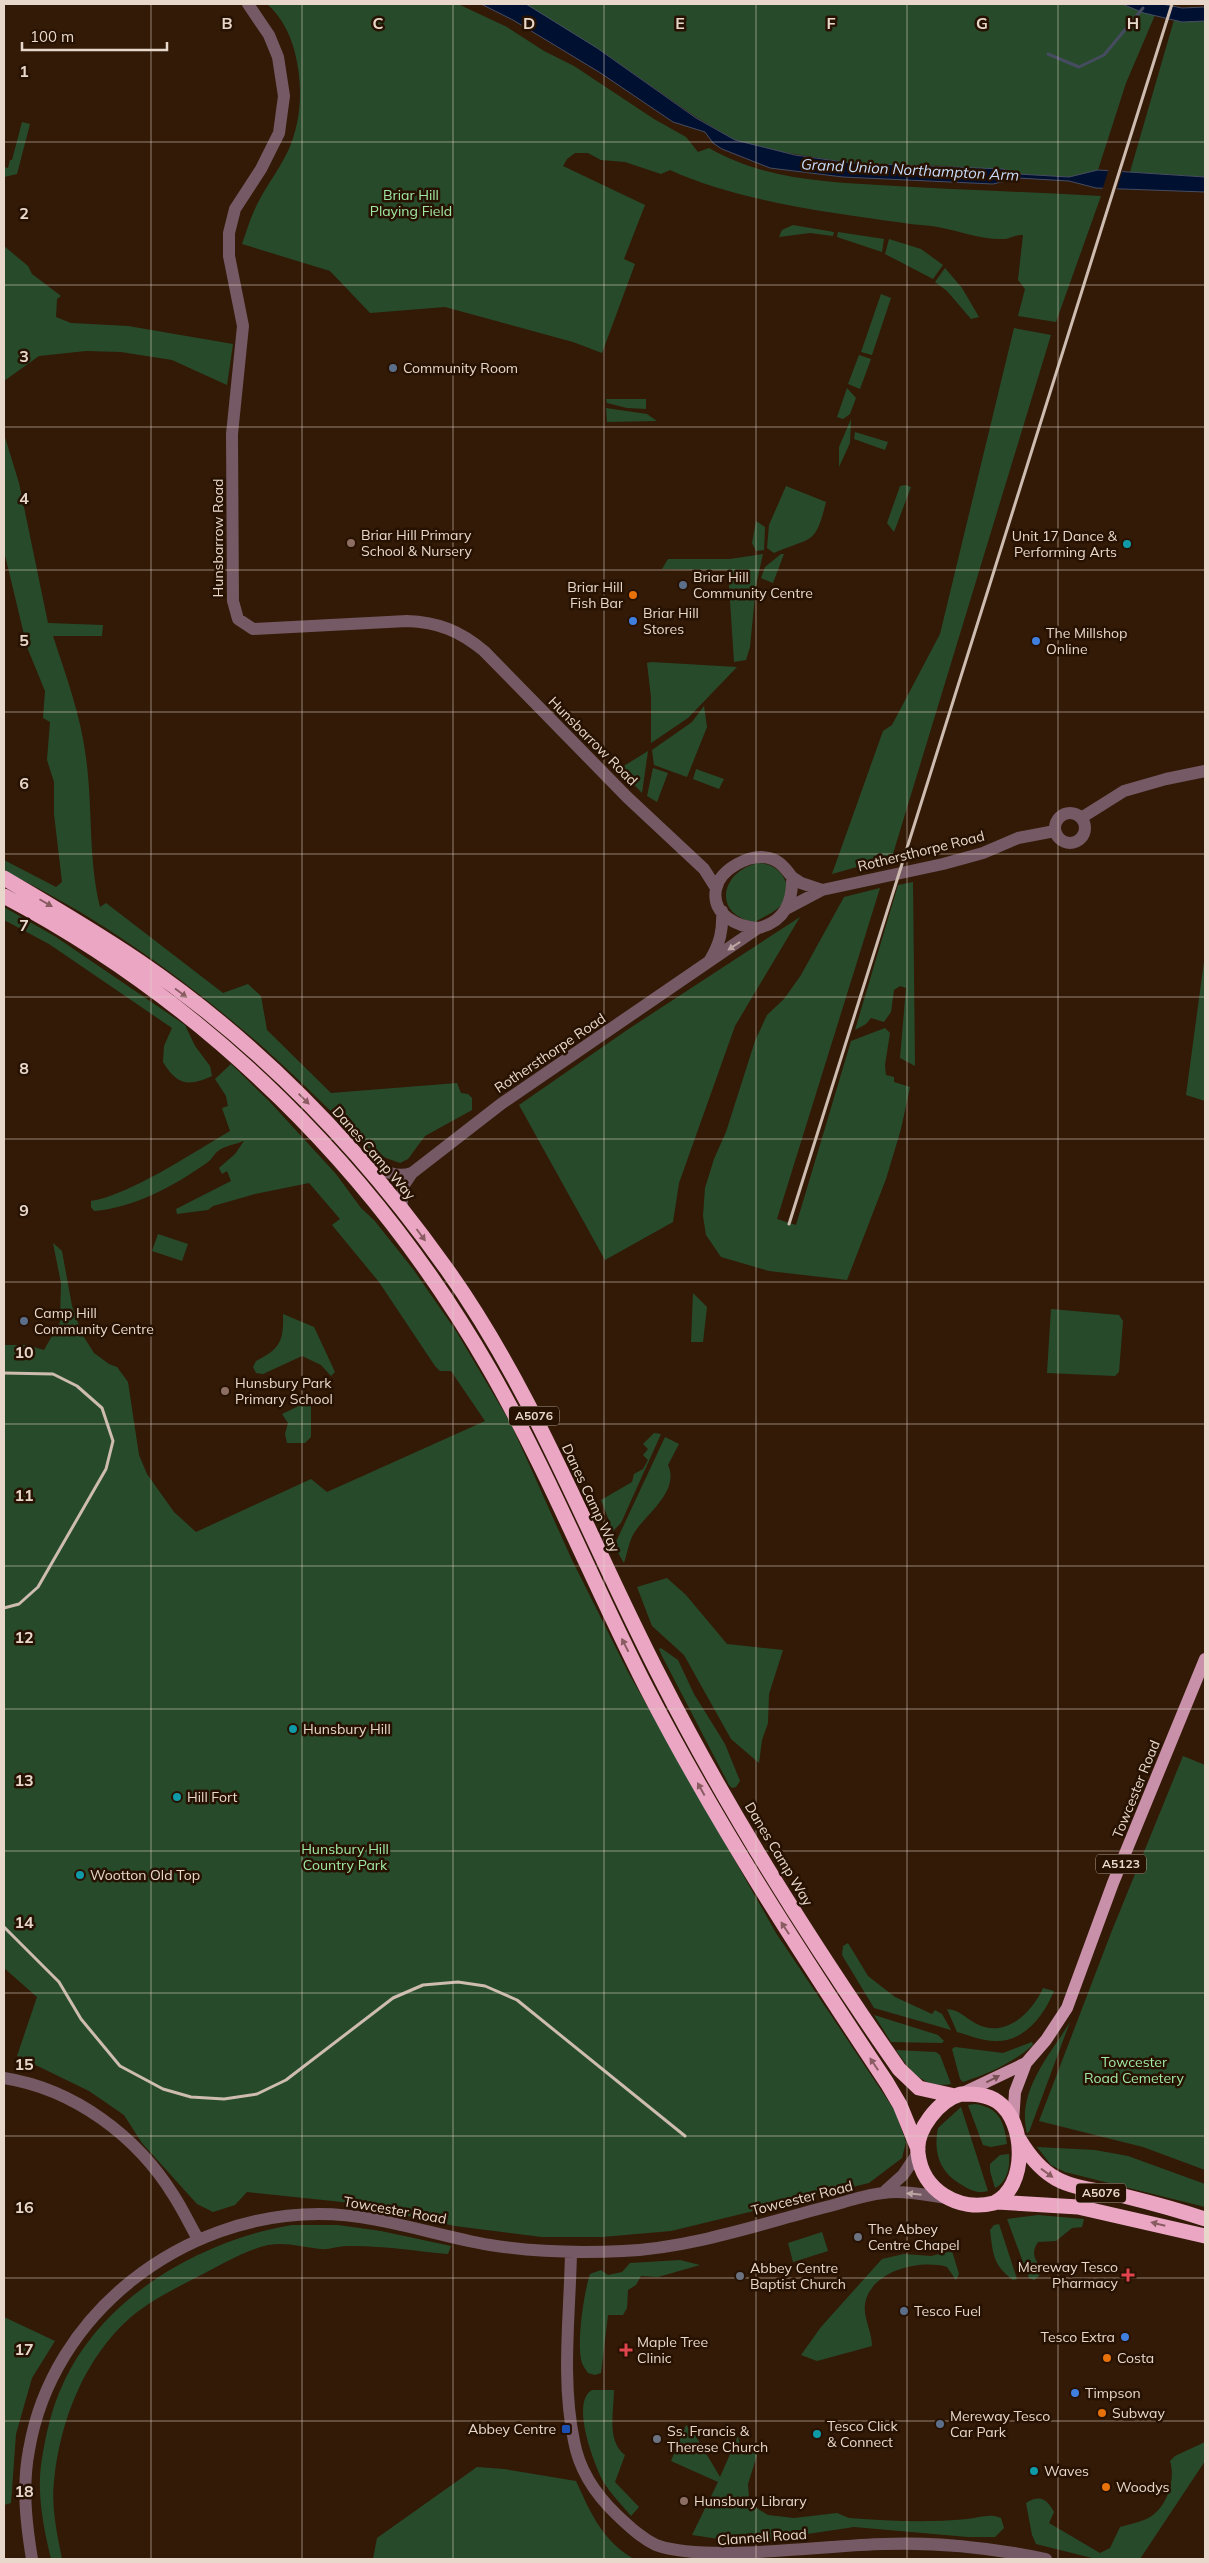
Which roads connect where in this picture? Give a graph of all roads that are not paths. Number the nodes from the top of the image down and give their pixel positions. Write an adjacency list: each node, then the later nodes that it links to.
1 (248, 4): 5 (street, Hunsbarrow Road)
2 (1205, 772): 3 (street)
3 (1081, 818): 4 (street); 4 (street)
4 (1055, 831): 10 (street, Rothersthorpe Road)
5 (704, 869): 6 (street); 9 (street, Rothersthorpe Road)
6 (728, 872): 7 (street); 9 (street)
7 (792, 877): 10 (street); 12 (street)
8 (4, 878): 16 (highway, Danes Camp Way / A5076, one-way to 16)
9 (716, 888): 13 (street, Rothersthorpe Road)
10 (822, 890): 12 (street, Rothersthorpe Road)
11 (4, 896): 24 (highway, A5076, one-way to 11)
12 (788, 908): 14 (street, Rothersthorpe Road)
13 (722, 911): 14 (street); 15 (street, Rothersthorpe Road)
14 (758, 928): 15 (street, Rothersthorpe Road, one-way to 15)
15 (708, 962): 17 (street, Rothersthorpe Road)
16 (354, 1152): 17 (street); 18 (highway, Danes Camp Way / A5076)
17 (412, 1173): 18 (street)
18 (402, 1209): 22 (highway, Danes Camp Way / A5076, one-way to 22)
19 (1205, 1659): 20 (main road, Towcester Road / A5123)
20 (1026, 2063): 22 (main road, Towcester Road / A5123, one-way to 20); 23 (main road, Towcester Road / A5123)
21 (4, 2078): 30 (street)
22 (958, 2095): 23 (highway); 24 (highway)
23 (1015, 2129): 27 (highway); 28 (highway, A5076, one-way to 28)
24 (918, 2151): 25 (street, Towcester Road); 26 (highway)
25 (883, 2193): 26 (street, Towcester Road, one-way to 25); 31 (street, Towcester Road)
26 (946, 2198): 27 (highway)
27 (997, 2202): 29 (highway, A5076, one-way to 27)
28 (1205, 2219)
29 (1205, 2236)
30 (198, 2239): 31 (street, Towcester Road); 33 (street, Towcester Road)
31 (571, 2252): 32 (street, Clannell Road)
32 (694, 2557): 34 (street, Clannell Road)
33 (32, 2559)
34 (1046, 2559)

